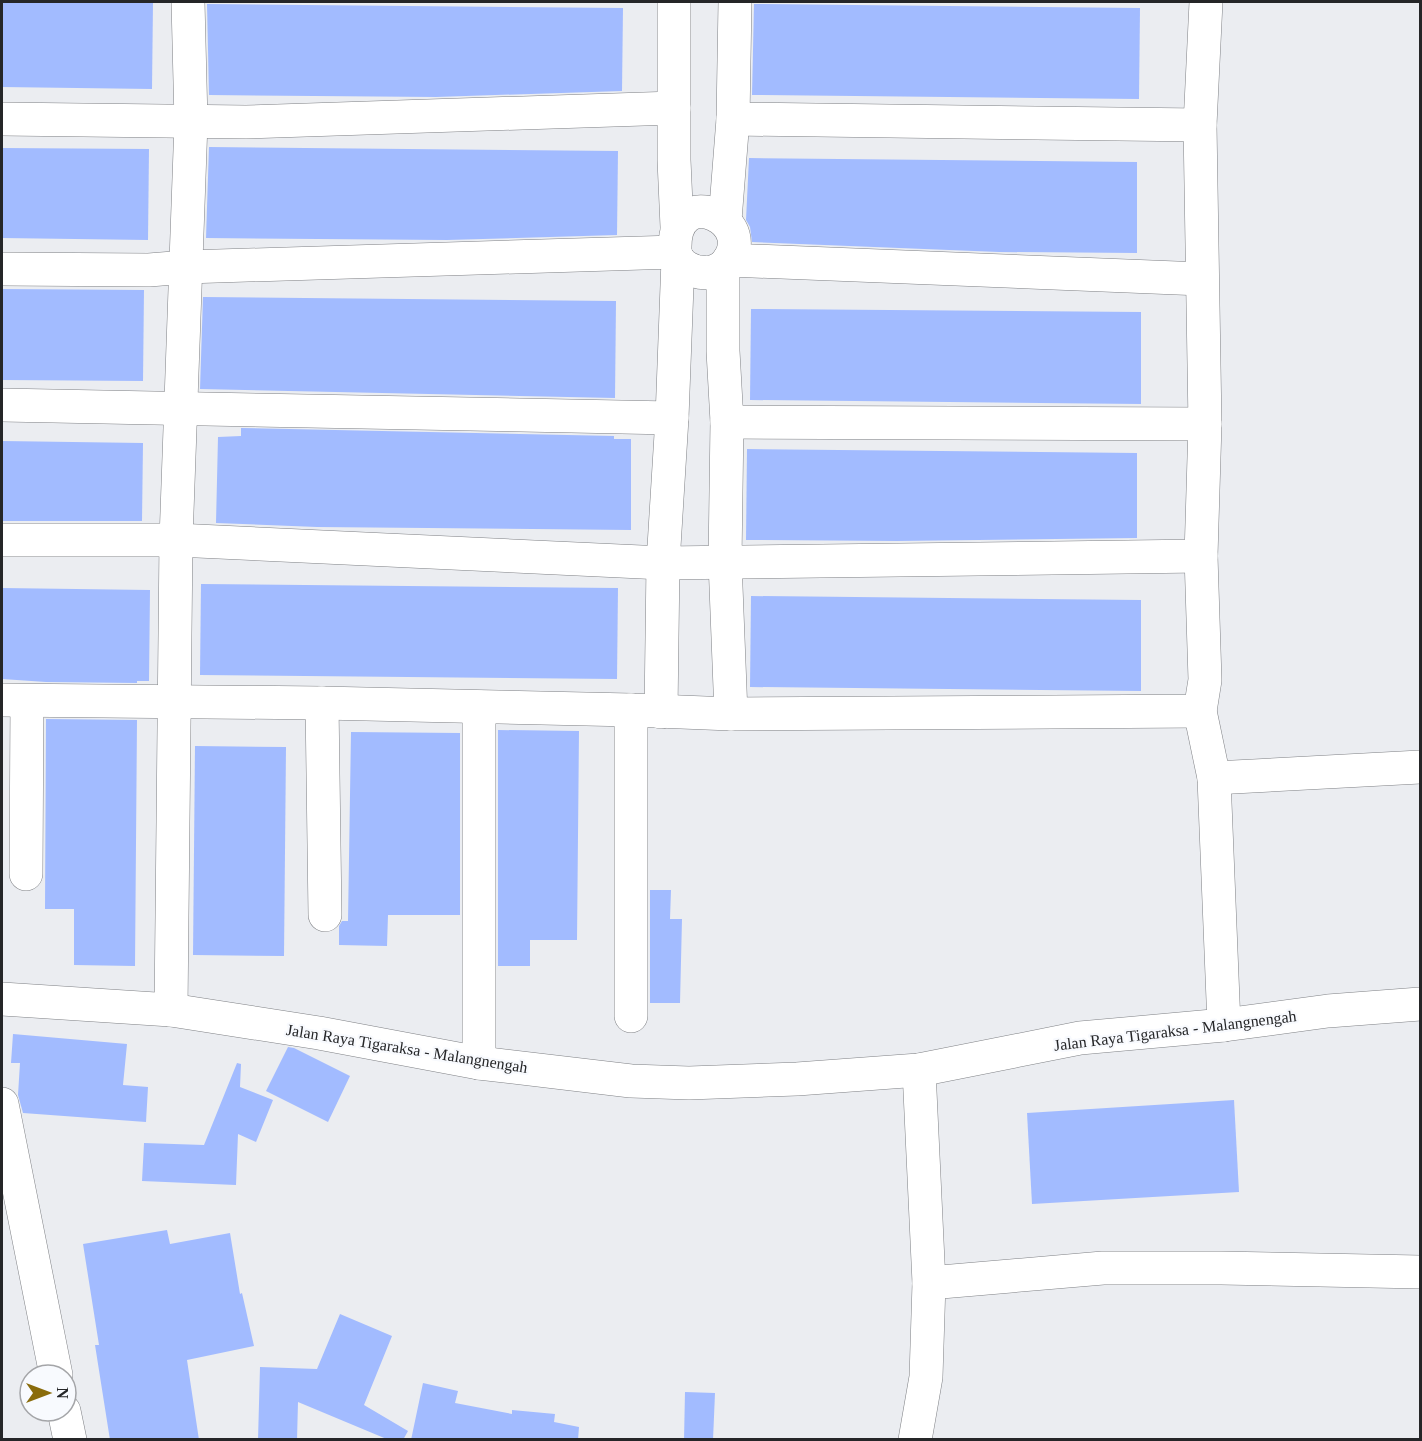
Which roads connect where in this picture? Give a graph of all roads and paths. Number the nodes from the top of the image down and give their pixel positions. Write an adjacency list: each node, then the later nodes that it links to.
1 (188, 2): 8 (street)
2 (674, 2): 5 (street)
3 (735, 2): 7 (street)
4 (1206, 2): 9 (street)
5 (674, 108): 8 (street); 11 (street)
6 (2, 119): 8 (street)
7 (733, 119): 9 (street); 10 (street)
8 (191, 122): 13 (street)
9 (1200, 125): 15 (street)
10 (725, 220): 11 (street); 12 (street)
11 (677, 246): 12 (street); 13 (street); 18 (street)
12 (726, 263): 15 (street); 19 (street)
13 (186, 267): 14 (street); 17 (street)
14 (2, 268)
15 (1202, 279): 20 (street)
16 (2, 405): 17 (street)
17 (181, 409): 18 (street); 22 (street)
18 (672, 417): 25 (street)
19 (727, 422): 20 (street); 24 (street)
20 (1205, 424): 23 (street)
21 (2, 540): 22 (street)
22 (176, 540): 25 (street); 27 (street)
23 (1201, 556): 24 (street); 31 (street)
24 (725, 561): 25 (street); 32 (street)
25 (663, 562): 30 (street)
26 (14, 700): 27 (street); 35 (street)
27 (176, 701): 28 (street); 39 (street)
28 (322, 703): 29 (street); 36 (street)
29 (478, 707): 30 (street); 42 (street)
30 (646, 711): 32 (street); 40 (street)
31 (1200, 711): 32 (street); 34 (street)
32 (730, 714)
33 (1420, 767): 34 (street)
34 (1214, 778): 41 (street)
35 (26, 874)
36 (325, 915)
37 (2, 999): 39 (street, Jalan Raya Tigaraksa - Malangnengah)
38 (1420, 1004): 41 (street, Jalan Raya Tigaraksa - Malangnengah)
39 (171, 1010): 42 (street, Jalan Raya Tigaraksa - Malangnengah)
40 (632, 1016)
41 (1224, 1025): 43 (street, Jalan Raya Tigaraksa - Malangnengah)
42 (478, 1063): 43 (street, Jalan Raya Tigaraksa - Malangnengah)
43 (919, 1070): 46 (street)
44 (2, 1104): 47 (street)
45 (1420, 1272): 46 (street)
46 (929, 1283): 50 (street)
47 (54, 1363)
48 (66, 1423): 49 (street)
49 (69, 1440)
50 (915, 1440)

